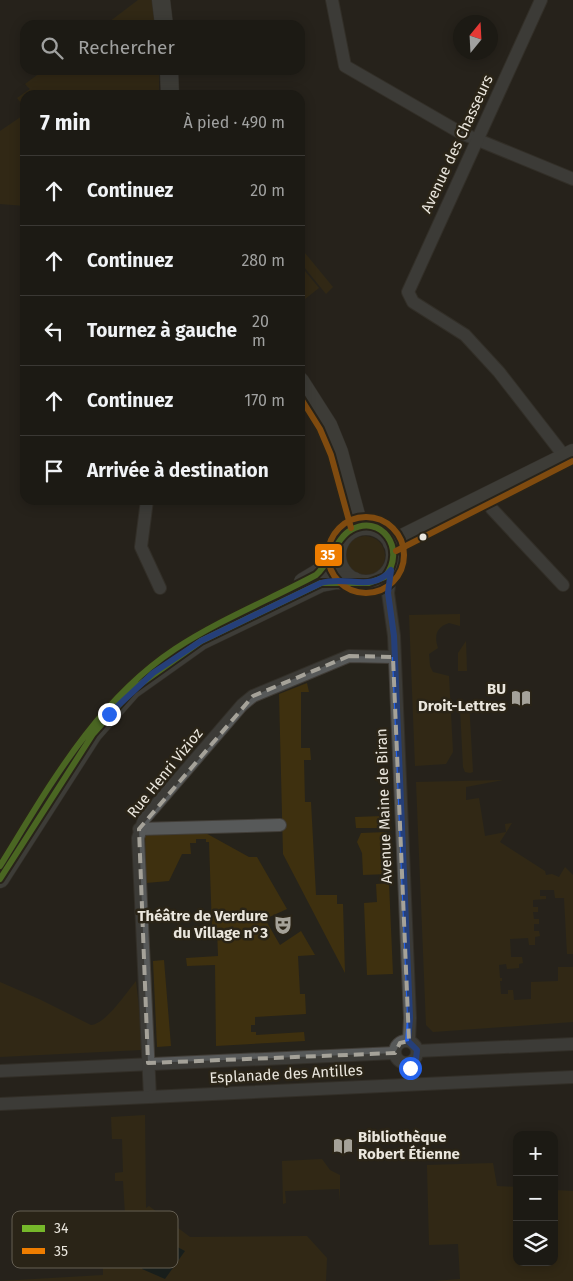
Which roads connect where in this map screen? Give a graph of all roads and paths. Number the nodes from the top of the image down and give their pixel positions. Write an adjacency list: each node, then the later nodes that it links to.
1 (161, 0): 4 (main road)
2 (332, 0): 7 (street)
3 (541, 0): 7 (street, Avenue des Chasseurs)
4 (163, 20)
5 (169, 75): 6 (main road)
6 (170, 90)
7 (478, 139): 8 (street); 10 (street, Avenue des Chasseurs)
8 (573, 179)
9 (305, 389): 13 (main road)
10 (570, 452): 11 (main road)
11 (485, 497): 14 (main road); 18 (street)
12 (146, 505): 19 (street)
13 (359, 526): 14 (main road); 15 (main road)
14 (392, 543): 16 (main road)
15 (337, 551): 17 (main road); 23 (main road)
16 (391, 570): 17 (main road); 20 (street, Avenue Maine de Biran)
17 (354, 581): 24 (main road)
18 (563, 585)
19 (160, 588)
20 (393, 657): 22 (street, Rue Henri Vizioz); 25 (street, Avenue Maine de Biran)
21 (280, 825): 22 (street)
22 (139, 829): 29 (street, Rue Henri Vizioz)
23 (0, 866)
24 (0, 879)
25 (408, 1041): 27 (street); 28 (street)
26 (573, 1044): 27 (street)
27 (417, 1051): 30 (street)
28 (395, 1053): 29 (street, Esplanade des Antilles); 30 (street)
29 (148, 1063): 31 (street, Esplanade des Antilles); 34 (street, Rue Henri Vizioz)
30 (410, 1063): 33 (street)
31 (0, 1071)
32 (573, 1077): 33 (street, Esplanade des Antilles)
33 (411, 1085): 34 (street, Esplanade des Antilles)
34 (150, 1097): 35 (street, Esplanade des Antilles)
35 (0, 1104)

